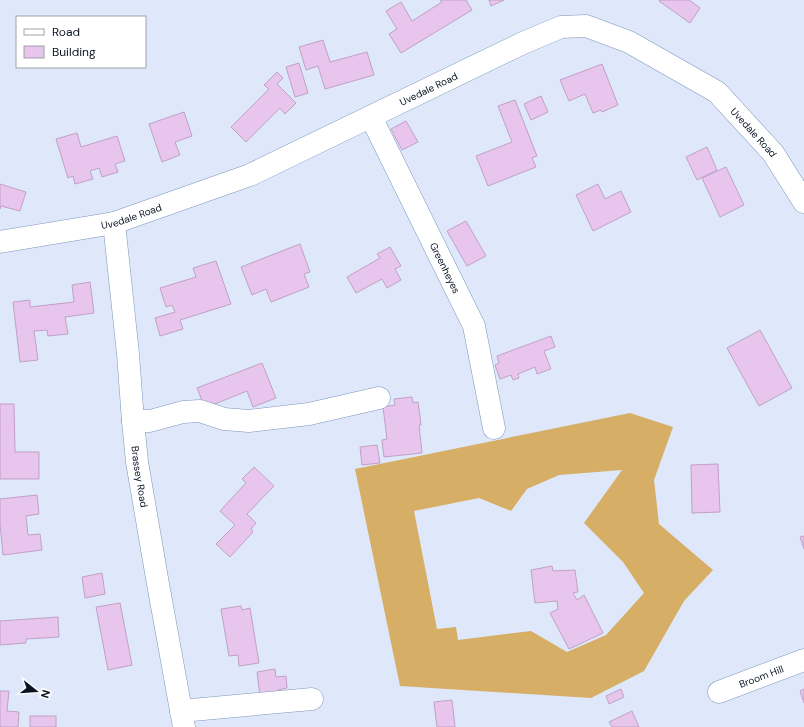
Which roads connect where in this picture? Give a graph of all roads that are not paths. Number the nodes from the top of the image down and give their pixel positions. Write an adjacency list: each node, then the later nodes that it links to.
1 (371, 117): 2 (street, Uvedale Road); 3 (street, Uvedale Road); 7 (street, Greenheyes)
2 (804, 202)
3 (114, 223): 4 (street, Uvedale Road); 6 (street, Brassey Road)
4 (0, 242)
5 (379, 398): 6 (street)
6 (133, 421): 11 (street, Brassey Road)
7 (494, 428)
8 (804, 660): 9 (street, Broom Hill)
9 (719, 692)
10 (312, 698): 11 (street)
11 (183, 719)

